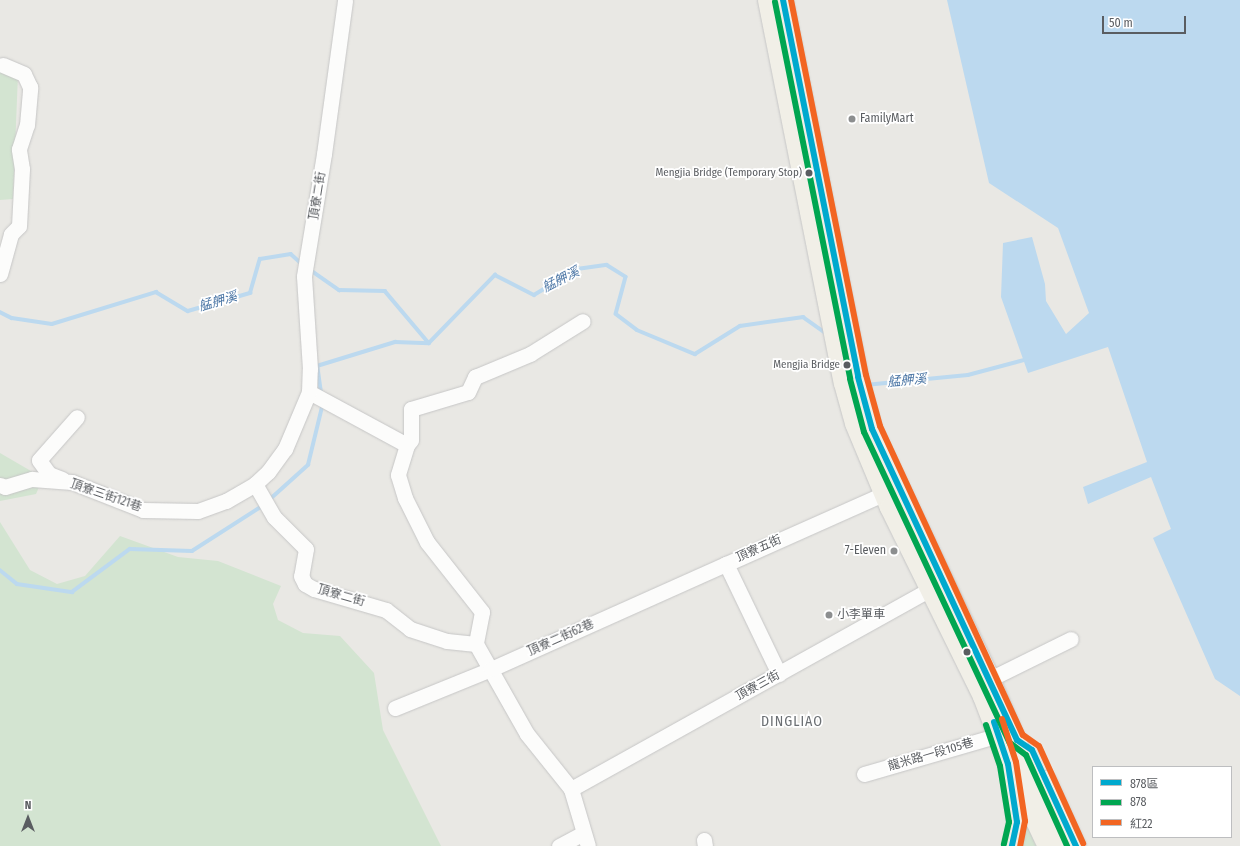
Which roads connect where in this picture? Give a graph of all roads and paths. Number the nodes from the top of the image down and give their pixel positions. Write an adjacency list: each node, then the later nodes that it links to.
1 (345, 0): 8 (street, 頂寮二街)
2 (767, 0): 7 (main road)
3 (783, 0): 7 (main road)
4 (3, 65): 5 (street)
5 (0, 274)
6 (583, 321): 10 (street)
7 (855, 385): 14 (main road); 16 (main road)
8 (309, 392): 10 (street); 13 (street, 頂寮二街)
9 (77, 417): 11 (street)
10 (407, 445): 18 (street)
11 (72, 482): 12 (street, 頂寮三街121巷); 13 (street, 頂寮三街121巷)
12 (0, 485)
13 (258, 488): 18 (street, 頂寮二街)
14 (883, 494): 15 (street, 頂寮五街); 16 (main road)
15 (726, 564): 19 (street, 頂寮二街62巷); 20 (street, 頂寮五街)
16 (936, 585): 20 (street, 頂寮三街); 21 (main road); 23 (main road)
17 (1071, 639): 21 (street)
18 (476, 644): 19 (street)
19 (491, 669): 22 (street, 頂寮二街62巷); 27 (street)
20 (779, 674): 27 (street, 頂寮三街)
21 (990, 680): 24 (main road)
22 (395, 708)
23 (999, 735): 25 (main road); 26 (street, 龍米路一段105巷)
24 (1017, 740): 32 (main road); 33 (main road)
25 (1008, 764): 30 (main road); 31 (main road)
26 (864, 774)
27 (571, 789): 28 (street)
28 (586, 840): 29 (street)
29 (559, 846)
30 (1012, 846)
31 (1047, 846)
32 (1061, 846)
33 (1076, 846)

